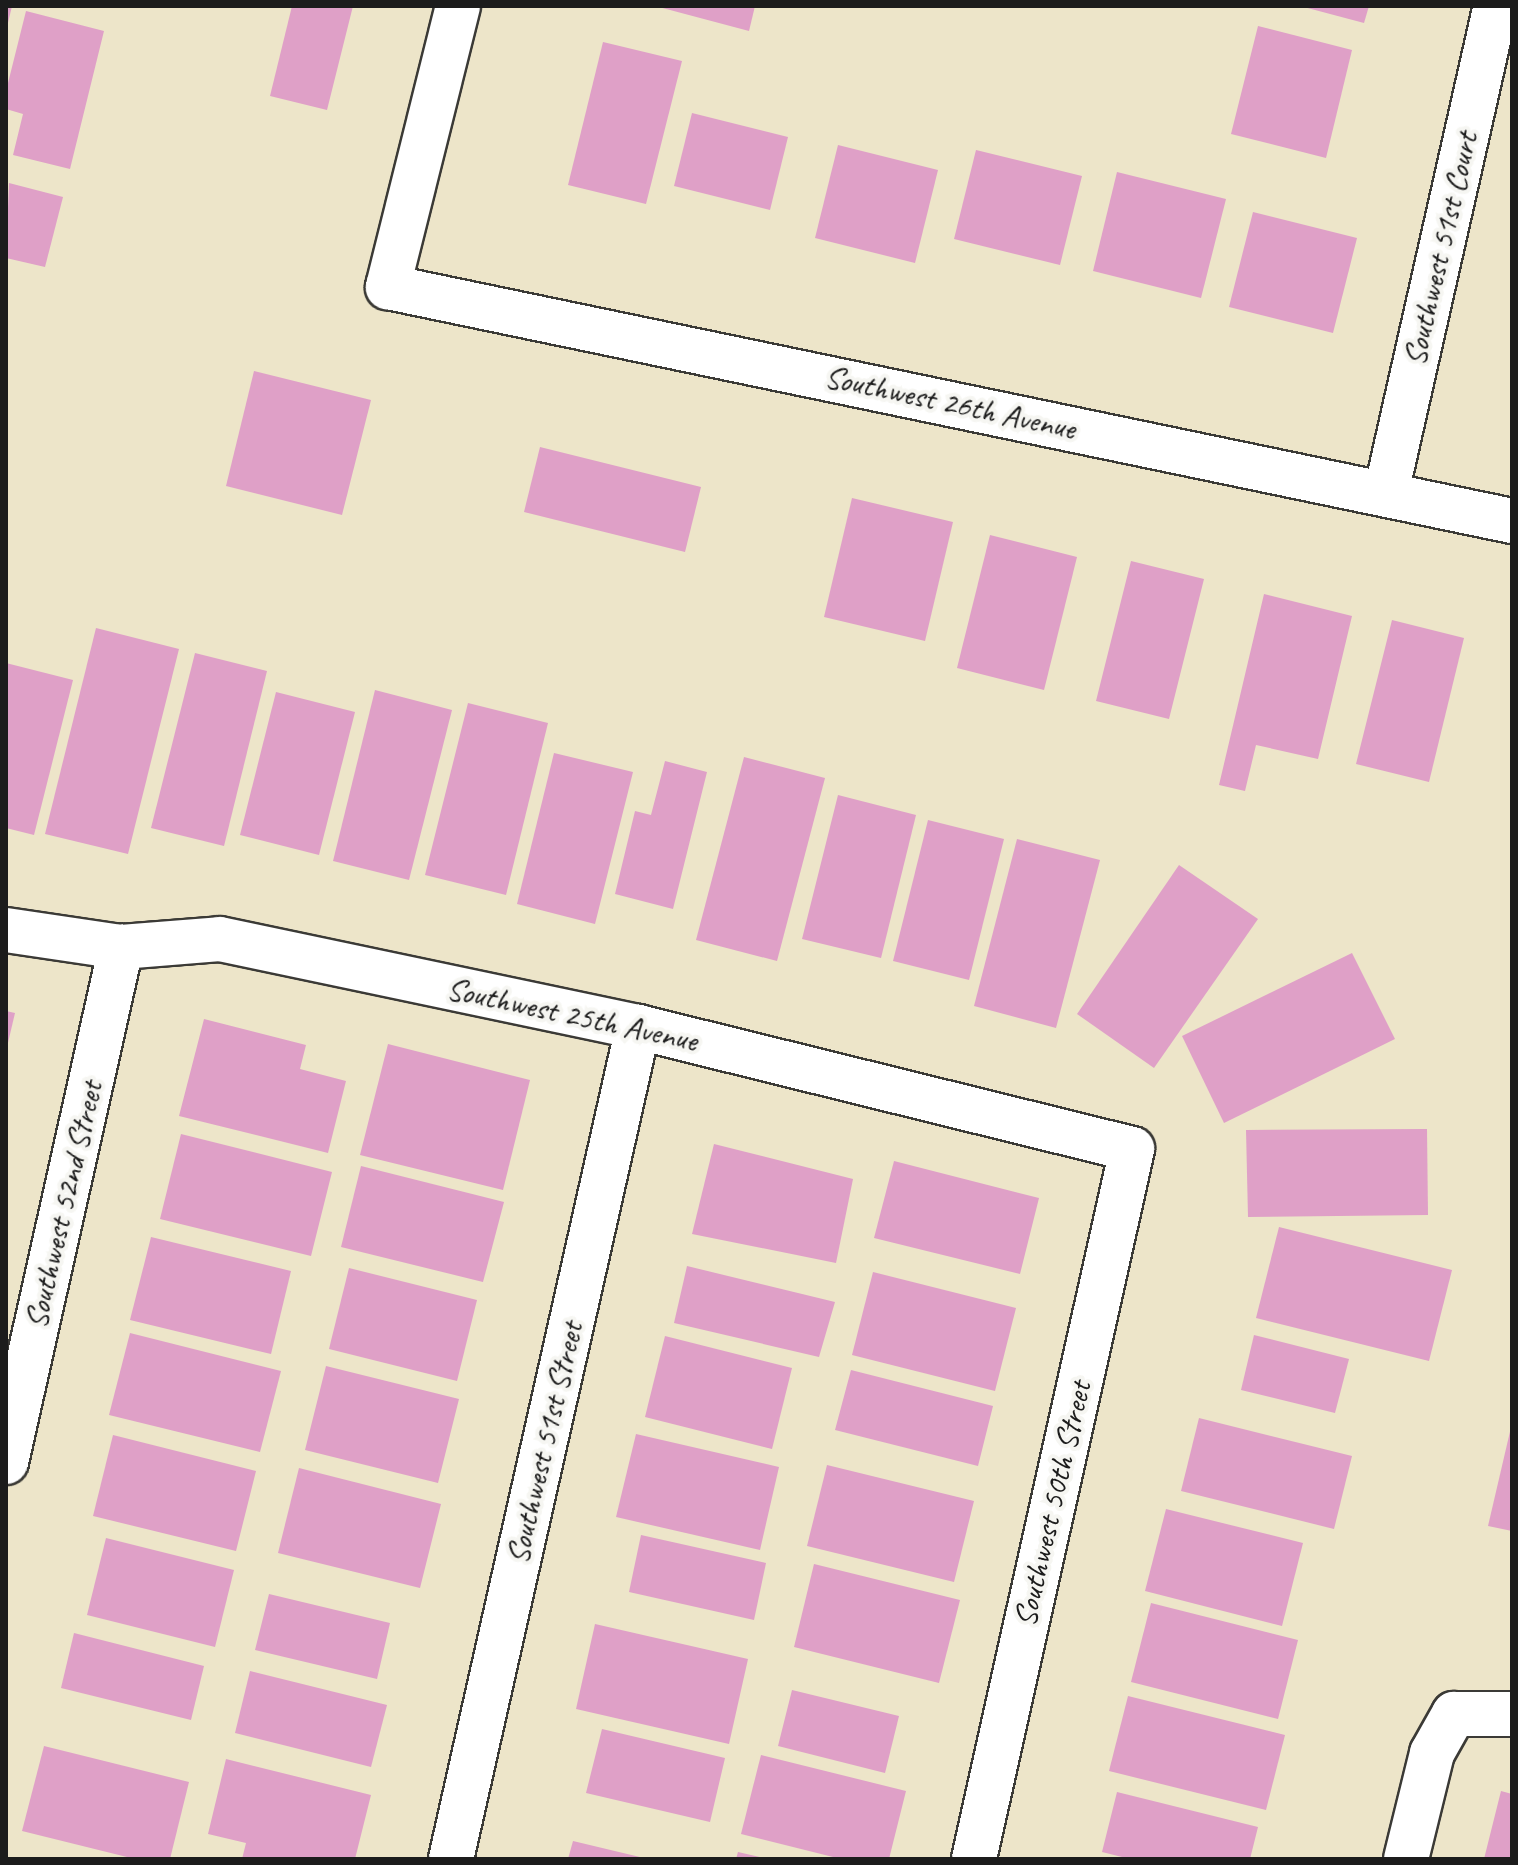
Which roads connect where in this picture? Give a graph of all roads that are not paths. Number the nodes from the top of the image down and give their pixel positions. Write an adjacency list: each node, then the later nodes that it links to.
1 (458, 6): 3 (street, Southwest 26th Avenue)
2 (1496, 6): 3 (street, Southwest 51st Court)
3 (1386, 493): 4 (street, Southwest 26th Avenue)
4 (1512, 521)
5 (6, 930): 6 (street, Southwest 25th Avenue)
6 (121, 947): 7 (street, Southwest 25th Avenue); 9 (street, Southwest 52nd Street)
7 (638, 1027): 8 (street, Southwest 25th Avenue); 11 (street, Southwest 51st Street)
8 (1132, 1149): 12 (street, Southwest 50th Street)
9 (6, 1462)
10 (1512, 1714): 13 (street)
11 (451, 1859)
12 (974, 1859)
13 (1406, 1859)

